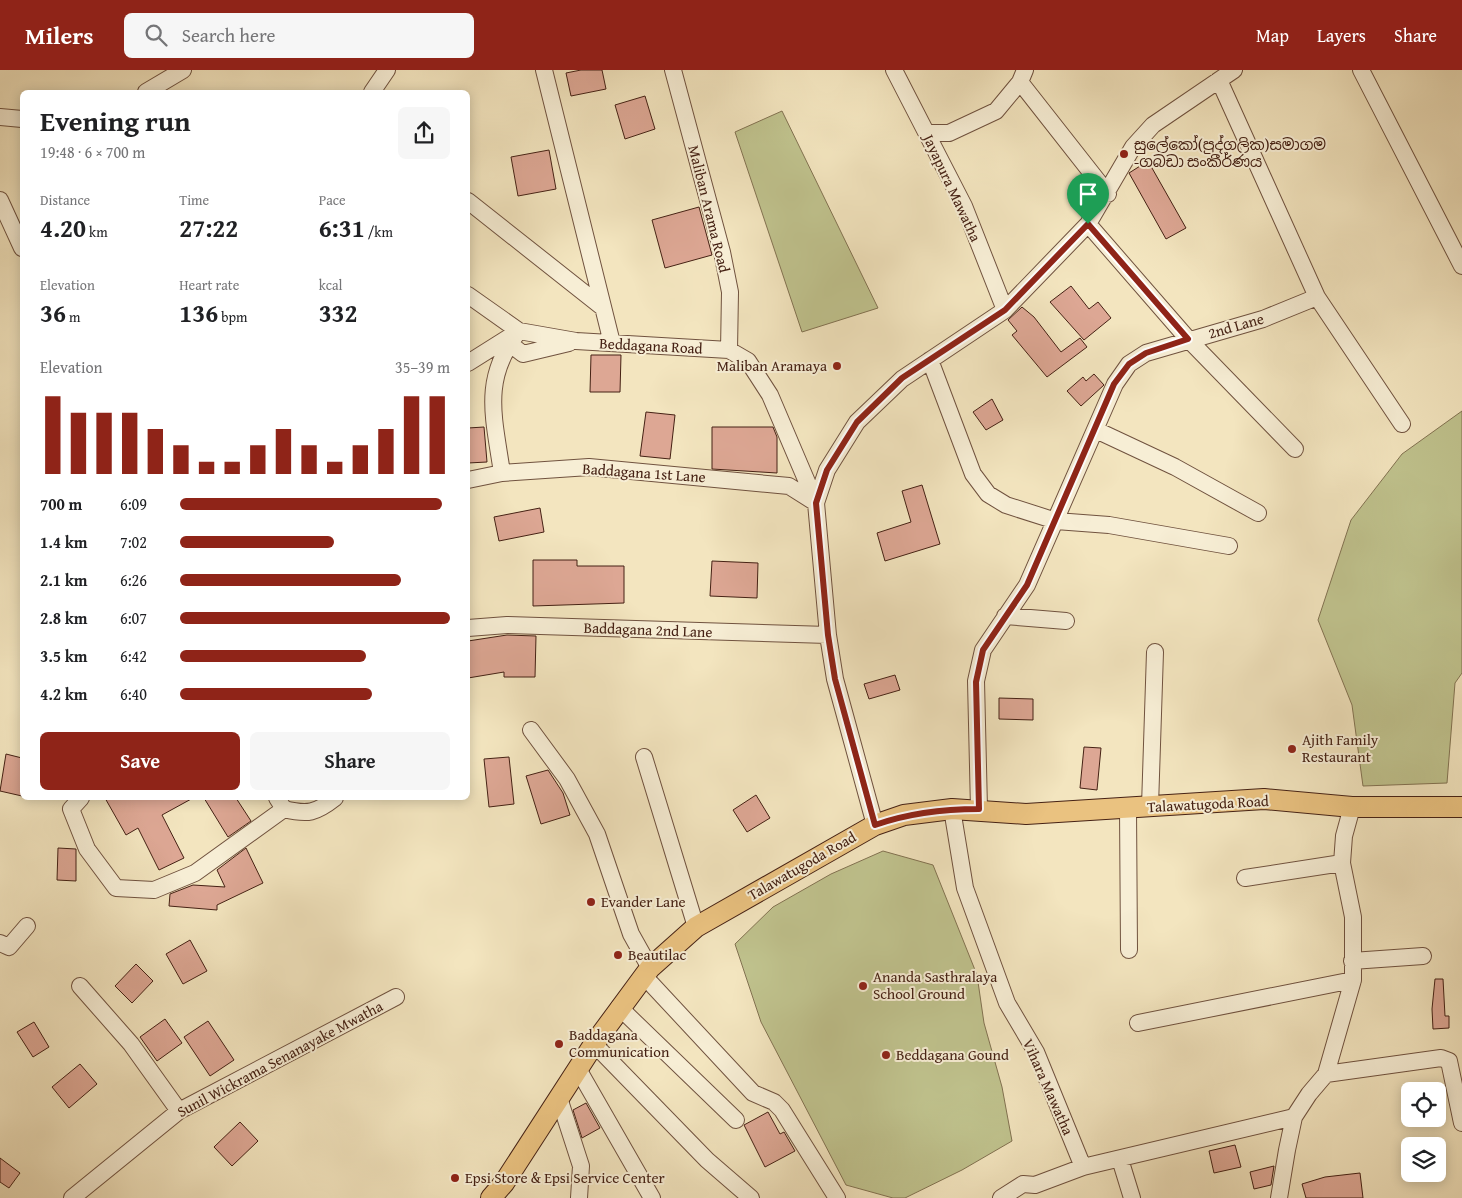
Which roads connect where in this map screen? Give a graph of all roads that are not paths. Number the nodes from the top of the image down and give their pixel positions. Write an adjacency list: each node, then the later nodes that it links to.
1 (183, 70): 10 (street)
2 (387, 70): 11 (street)
3 (544, 70): 23 (street)
4 (673, 70): 29 (street, Maliban Arama Road)
5 (894, 70): 14 (street, Jayapura Mawatha)
6 (1234, 70): 9 (street)
7 (1361, 70): 20 (street)
8 (1023, 76): 14 (street); 15 (street)
9 (1219, 80): 15 (street); 22 (street)
10 (149, 90)
11 (373, 90)
12 (0, 117): 13 (street)
13 (20, 119)
14 (926, 134): 24 (street, Jayapura Mawatha)
15 (1108, 194): 18 (street)
16 (0, 200): 19 (street)
17 (470, 203): 23 (street)
18 (1088, 224): 24 (street); 26 (street)
19 (20, 244)
20 (1462, 266)
21 (470, 297): 25 (street, Beddagana Road)
22 (1317, 297): 26 (street, 2nd Lane); 32 (street)
23 (602, 307): 28 (street)
24 (1005, 310): 30 (street)
25 (514, 337): 27 (street, Beddagana Road); 27 (street); 31 (street); 35 (street)
26 (1188, 339): 33 (street, 2nd Lane); 34 (street)
27 (576, 341): 28 (street, Beddagana Road)
28 (612, 343): 29 (street, Beddagana Road)
29 (729, 350): 37 (street, Beddagana Road)
30 (930, 360): 37 (street); 39 (street)
31 (470, 362)
32 (1402, 424)
33 (1096, 430): 38 (street); 39 (street, 2nd Lane)
34 (1295, 449)
35 (502, 473): 36 (street, Baddagana 1st Lane); 37 (street, Baddagana 1st Lane)
36 (470, 480)
37 (816, 503): 44 (street, Beddagana Road)
38 (1258, 513)
39 (1056, 521): 40 (street); 41 (street, 2nd Lane)
40 (1228, 546)
41 (1005, 616): 42 (street); 55 (street, 2nd Lane)
42 (1066, 621)
43 (470, 628): 44 (street, Baddagana 2nd Lane)
44 (828, 635): 57 (street, Beddagana Road)
45 (1155, 652): 51 (street)
46 (531, 730): 66 (street)
47 (644, 757): 61 (street)
48 (79, 800): 50 (street)
49 (333, 800): 50 (street)
50 (281, 803)
51 (1150, 806): 53 (main road, Talawatugoda Road); 56 (main road, Talawatugoda Road)
52 (1462, 807): 53 (main road, Talawatugoda Road)
53 (1352, 808): 58 (street)
54 (952, 809): 55 (main road, Talawatugoda Road); 57 (main road, Talawatugoda Road); 81 (street, Vihara Mawatha)
55 (979, 809): 56 (main road, Talawatugoda Road)
56 (1128, 809): 63 (street)
57 (875, 825): 61 (main road, Talawatugoda Road)
58 (1342, 863): 59 (street); 65 (street)
59 (1245, 878)
60 (27, 926): 62 (street)
61 (696, 926): 66 (main road, Talawatugoda Road)
62 (0, 942)
63 (1129, 950)
64 (1424, 956): 65 (street)
65 (1352, 961): 67 (street)
66 (647, 972): 70 (main road, Talawatugoda Road); 88 (street)
67 (1352, 980): 71 (street); 74 (street)
68 (80, 986): 76 (street)
69 (396, 997): 76 (street, Sunil Wickrama Senanayake Mwatha)
70 (619, 1007): 72 (main road, Talawatugoda Road); 78 (street)
71 (1138, 1023)
72 (594, 1044): 73 (main road, Talawatugoda Road); 87 (street)
73 (578, 1069): 75 (main road, Talawatugoda Road); 86 (street)
74 (1326, 1074): 77 (street); 79 (street)
75 (559, 1098): 84 (main road, Talawatugoda Road); 85 (street)
76 (179, 1111): 83 (street, Sunil Wickrama Senanayake Mwatha)
77 (1294, 1117): 80 (street); 92 (street)
78 (736, 1120)
79 (1462, 1123)
80 (1120, 1159): 81 (street); 91 (street)
81 (1083, 1167): 82 (street)
82 (1035, 1185): 89 (street); 90 (street)
83 (72, 1198)
84 (491, 1198)
85 (579, 1198)
86 (652, 1198)
87 (751, 1198)
88 (837, 1198)
89 (1001, 1198)
90 (1046, 1198)
91 (1132, 1198)
92 (1279, 1198)

